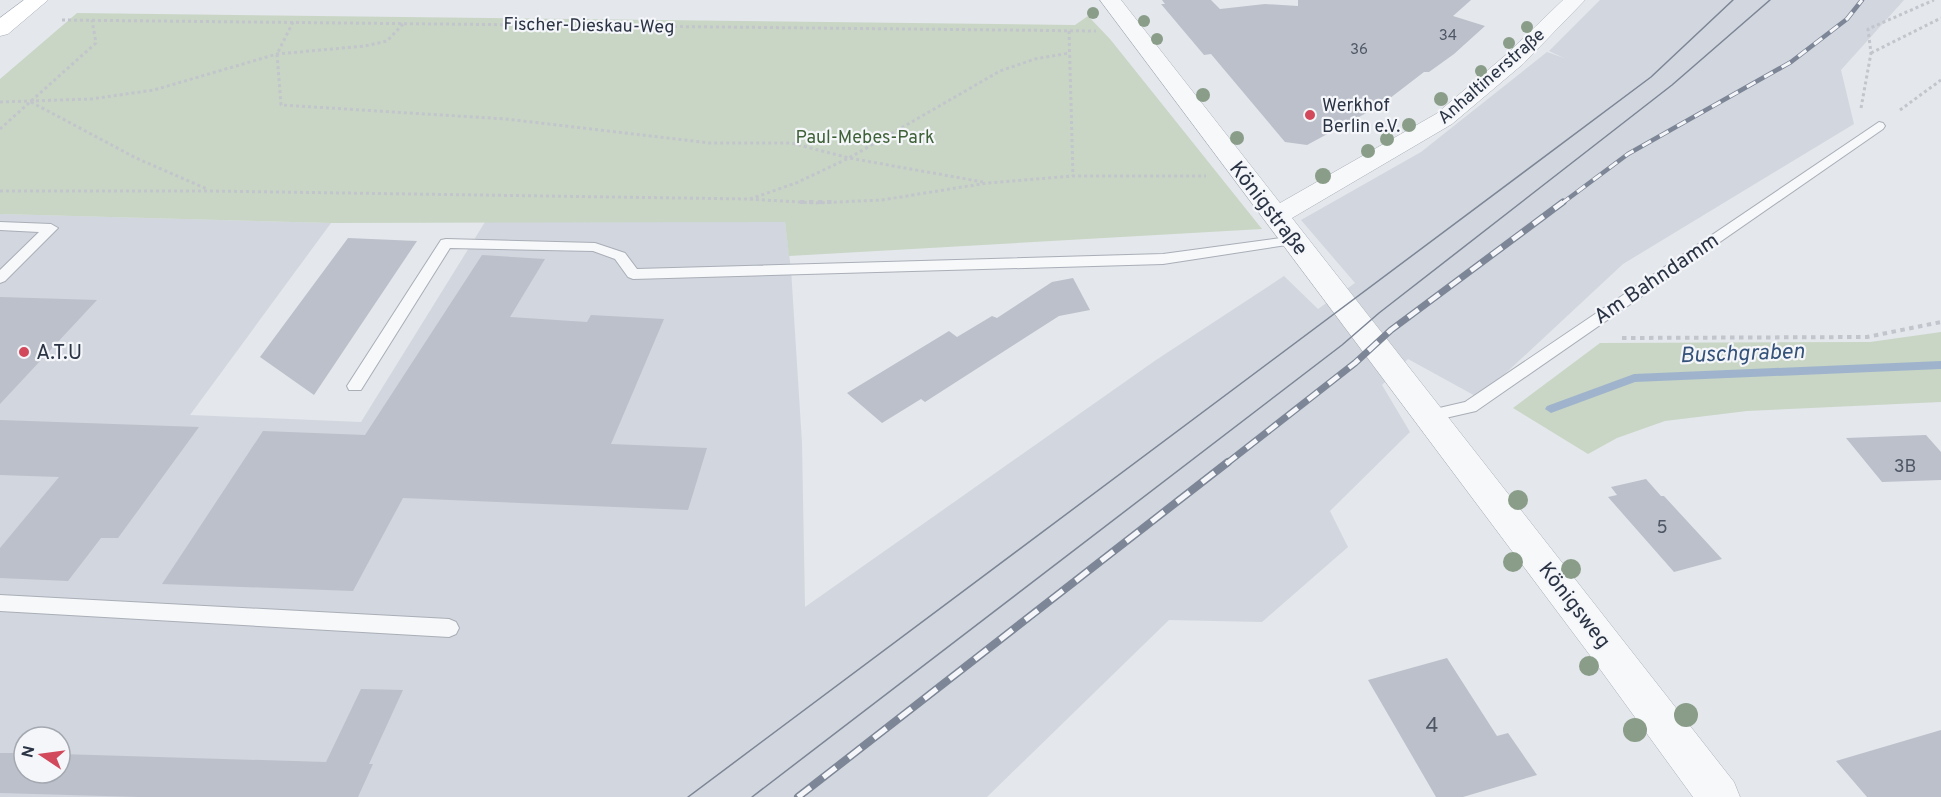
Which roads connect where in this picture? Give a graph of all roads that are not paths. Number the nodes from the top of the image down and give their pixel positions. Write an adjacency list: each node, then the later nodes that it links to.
1 (37, 0): 4 (main road)
2 (1110, 0): 6 (street, Königstraße)
3 (1575, 0): 6 (street, Anhaltinerstraße)
4 (0, 29)
5 (1879, 126): 11 (lane, Am Bahndamm)
6 (1276, 216): 8 (street, Königstraße)
7 (0, 226): 9 (lane)
8 (1295, 240): 10 (lane); 11 (street, Königstraße)
9 (0, 278)
10 (355, 386)
11 (1428, 416): 14 (street, Königsweg)
12 (0, 603): 13 (lane)
13 (449, 628)
14 (1719, 797)

